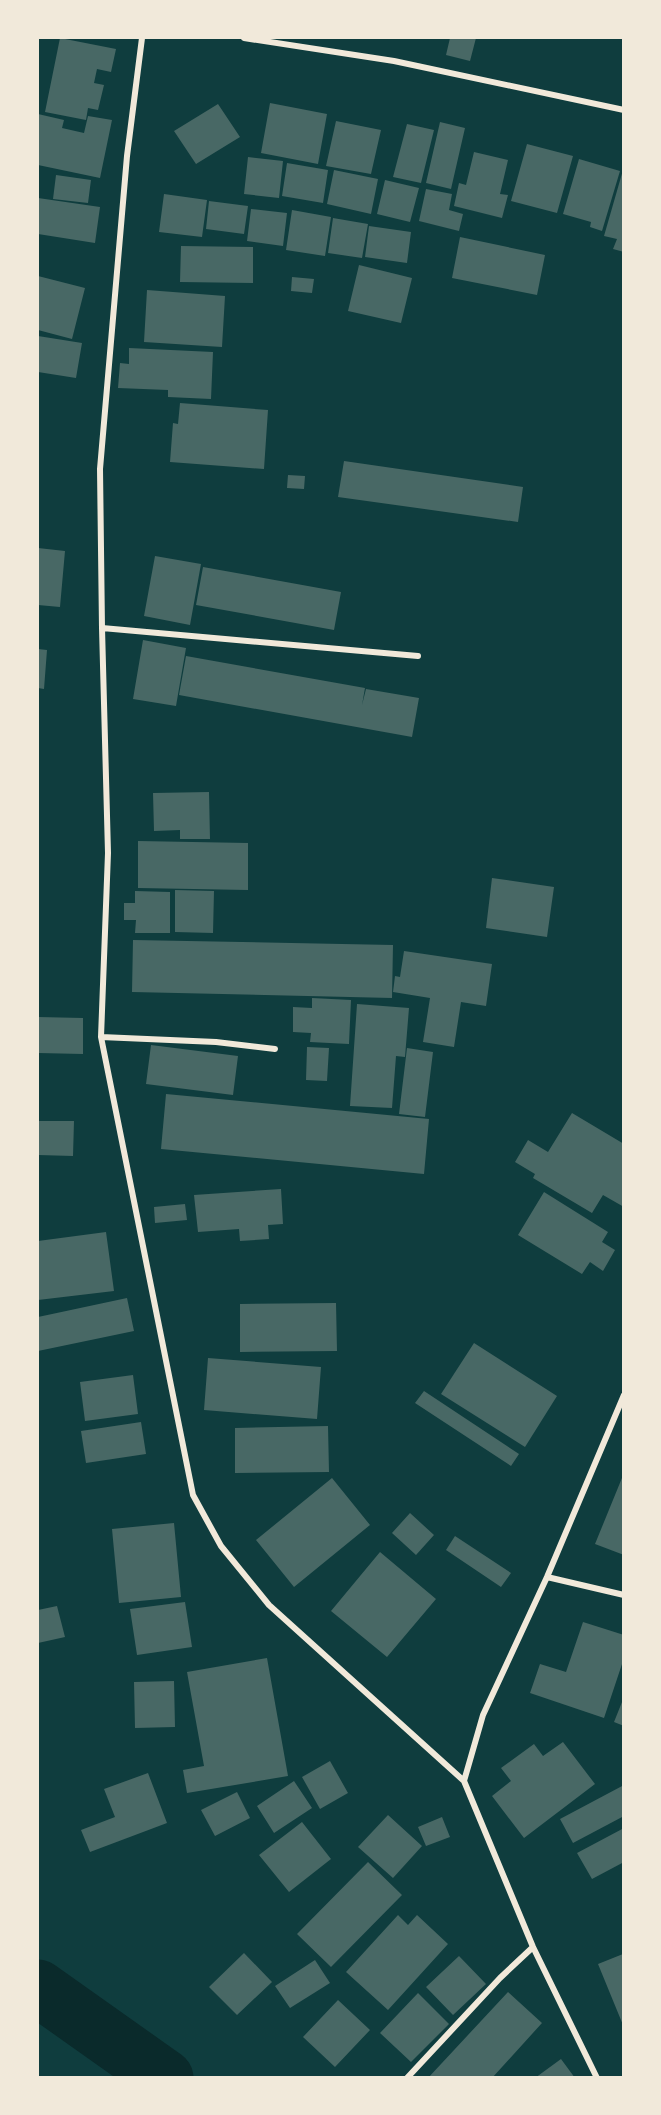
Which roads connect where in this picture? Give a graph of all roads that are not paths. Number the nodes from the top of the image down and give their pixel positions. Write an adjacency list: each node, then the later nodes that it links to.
1 (142, 38): 4 (street)
2 (244, 38): 3 (street)
3 (624, 110)
4 (102, 628): 5 (street); 6 (street)
5 (418, 656)
6 (101, 1037): 7 (street); 11 (street)
7 (275, 1049)
8 (624, 1395): 9 (street)
9 (547, 1577): 10 (street); 11 (street)
10 (624, 1595)
11 (464, 1781): 12 (street)
12 (533, 1947): 13 (street); 14 (street)
13 (407, 2078)
14 (597, 2078)

